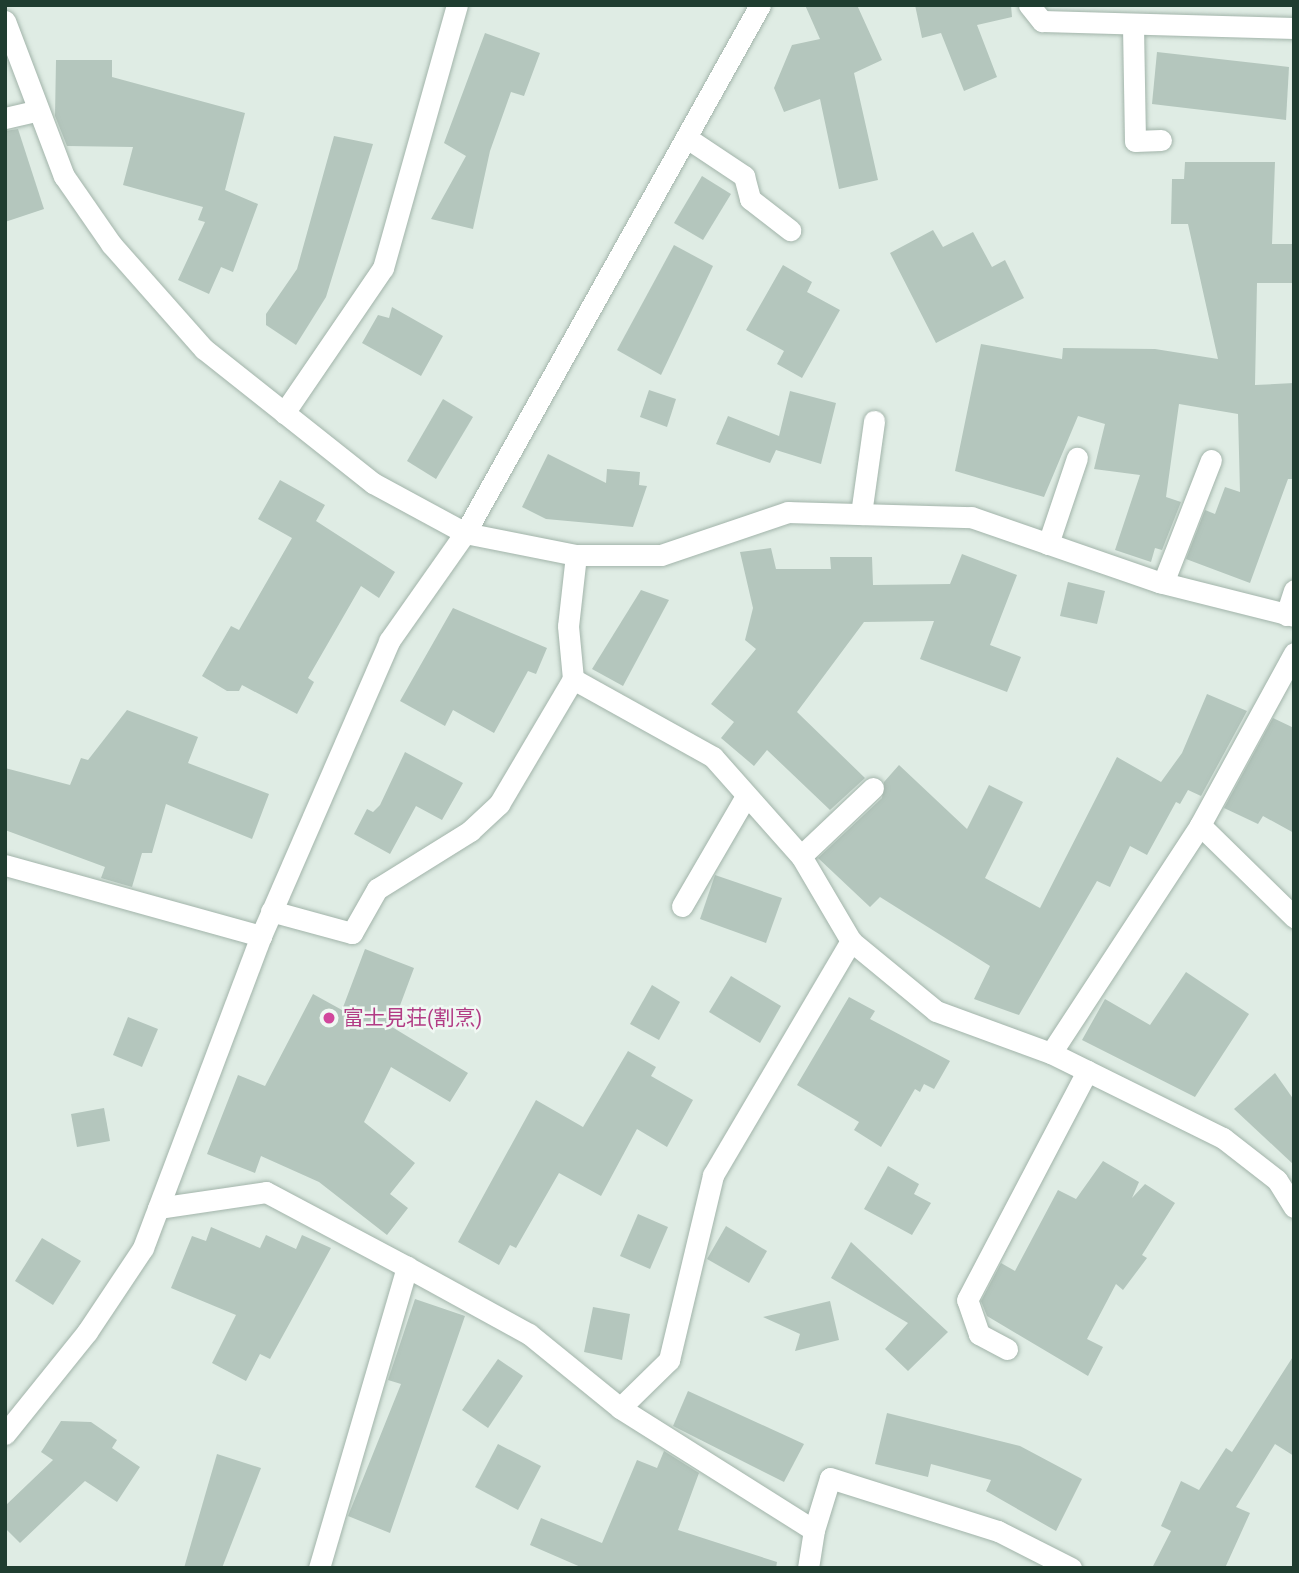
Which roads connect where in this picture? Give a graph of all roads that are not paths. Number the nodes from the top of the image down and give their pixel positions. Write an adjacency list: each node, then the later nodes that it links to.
1 (457, 5): 12 (street)
2 (760, 5): 9 (street)
3 (1029, 5): 5 (street)
4 (5, 21): 7 (street)
5 (1133, 26): 6 (street); 10 (street)
6 (1294, 27)
7 (35, 111): 8 (street); 12 (street)
8 (5, 118)
9 (687, 138): 11 (street); 17 (street)
10 (1161, 140)
11 (790, 230)
12 (284, 413): 17 (street)
13 (874, 421): 16 (street)
14 (1077, 458): 18 (street)
15 (1211, 460): 20 (street)
16 (862, 514): 18 (street); 19 (street)
17 (465, 533): 19 (street); 31 (street)
18 (1048, 544): 20 (street)
19 (576, 555): 24 (street)
20 (1163, 583): 22 (street)
21 (1294, 590): 22 (street)
22 (1290, 615)
23 (1294, 653): 27 (street)
24 (573, 679): 26 (street); 31 (street)
25 (873, 788): 28 (street)
26 (746, 796): 28 (street); 30 (street)
27 (1200, 825): 32 (street); 35 (street)
28 (801, 856): 34 (street)
29 (5, 865): 33 (street)
30 (682, 906)
31 (271, 911): 33 (street)
32 (1294, 917)
33 (261, 936): 38 (street)
34 (851, 941): 35 (street); 41 (street)
35 (1051, 1053): 36 (street)
36 (1087, 1071): 37 (street); 40 (street)
37 (1293, 1204)
38 (158, 1208): 39 (street); 42 (street)
39 (407, 1267): 41 (street); 44 (street)
40 (1007, 1349)
41 (620, 1408): 43 (street)
42 (5, 1434)
43 (814, 1530): 45 (street); 46 (street)
44 (319, 1568)
45 (808, 1568)
46 (1071, 1568)

